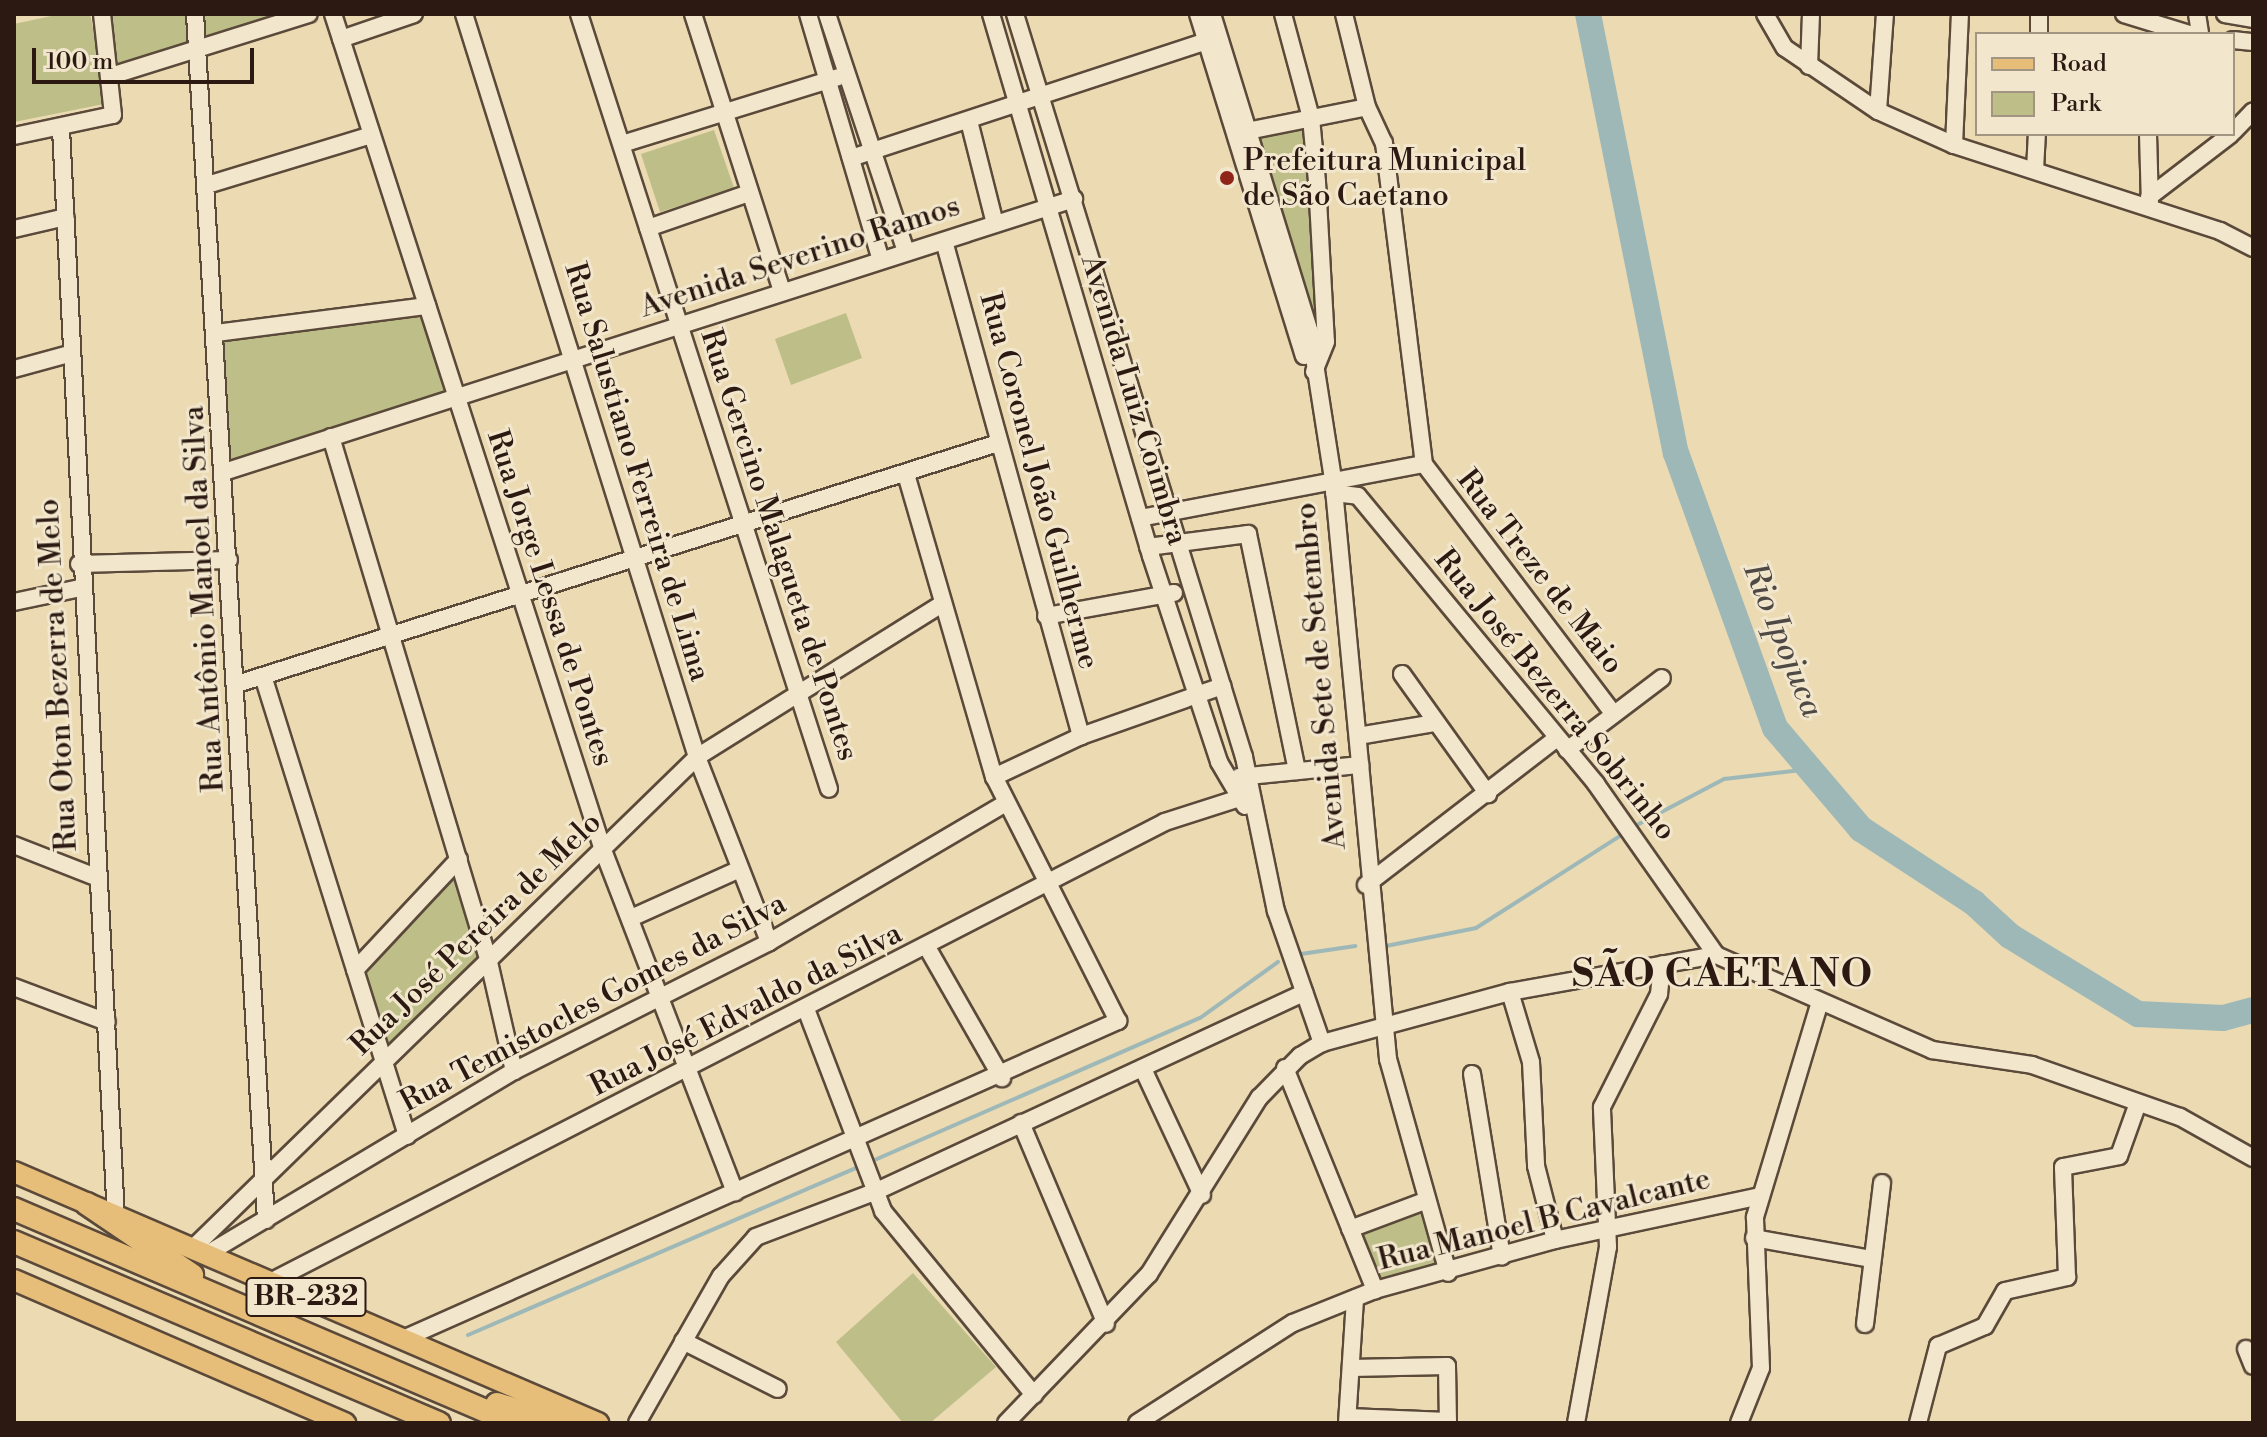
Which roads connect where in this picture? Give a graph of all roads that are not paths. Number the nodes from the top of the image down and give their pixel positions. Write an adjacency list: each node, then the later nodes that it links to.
1 (102, 14): 31 (street)
2 (195, 14): 28 (street, Rua Antônio Manoel da Silva)
3 (309, 14): 28 (street)
4 (333, 14): 26 (street, Rua Jorge Lessa de Pontes)
5 (414, 14): 26 (street)
6 (464, 14): 72 (street, Rua Salustiano Ferreira de Lima)
7 (579, 14): 47 (street, Rua Gercino Malagueta de Pontes)
8 (693, 14): 37 (street)
9 (808, 14): 32 (street)
10 (827, 14): 30 (street)
11 (991, 14): 34 (street, Avenida Luiz Coimbra)
12 (1015, 14): 33 (street, Avenida Luiz Coimbra)
13 (1198, 14): 27 (street)
14 (1212, 14): 27 (street)
15 (1283, 14): 38 (street)
16 (1344, 14): 35 (street)
17 (1765, 14): 29 (street)
18 (1811, 14): 29 (street)
19 (1885, 14): 36 (street)
20 (1960, 14): 48 (street)
21 (2124, 14): 24 (street)
22 (2225, 14): 23 (street)
23 (2253, 19)
24 (2141, 24): 25 (street)
25 (2179, 32)
26 (341, 39): 42 (street, Rua Jorge Lessa de Pontes)
27 (1214, 39): 33 (street); 41 (street, Avenida Sete de Setembro)
28 (197, 50): 31 (street); 52 (street, Rua Antônio Manoel da Silva)
29 (1809, 66): 36 (street)
30 (847, 74): 32 (street); 49 (street)
31 (114, 75): 40 (street)
32 (828, 80): 37 (street); 50 (street)
33 (1041, 95): 34 (street); 54 (street, Avenida Luiz Coimbra)
34 (1017, 103): 39 (street); 56 (street, Avenida Luiz Coimbra)
35 (1367, 107): 38 (street); 78 (street)
36 (1878, 111): 48 (street)
37 (725, 112): 47 (street); 53 (street)
38 (1311, 118): 41 (street); 65 (street)
39 (969, 121): 49 (street); 58 (street)
40 (61, 129): 43 (street); 57 (street, Rua Oton Bezerra de Melo)
41 (1243, 132): 66 (street, Avenida Sete de Setembro)
42 (372, 135): 52 (street); 68 (street, Rua Jorge Lessa de Pontes)
43 (14, 136)
44 (2037, 136): 51 (street)
45 (2148, 136): 55 (street)
46 (2227, 136): 55 (street)
47 (622, 144): 59 (street, Rua Gercino Malagueta de Pontes)
48 (1954, 145): 51 (street)
49 (871, 152): 50 (street); 63 (street)
50 (851, 158): 64 (street)
51 (2035, 170): 55 (street)
52 (207, 185): 70 (street, Rua Antônio Manoel da Silva)
53 (749, 193): 59 (street); 67 (street)
54 (1074, 199): 56 (street, Avenida Severino Ramos); 82 (street, Avenida Luiz Coimbra)
55 (2149, 203): 62 (street)
56 (1048, 207): 58 (street, Avenida Severino Ramos); 83 (street, Avenida Luiz Coimbra)
57 (66, 217): 60 (street); 71 (street, Rua Oton Bezerra de Melo)
58 (995, 224): 61 (street, Avenida Severino Ramos)
59 (648, 228): 69 (street, Rua Gercino Malagueta de Pontes)
60 (14, 229)
61 (944, 241): 63 (street, Avenida Severino Ramos); 77 (street, Rua Coronel João Guilherme)
62 (2253, 248)
63 (906, 252): 64 (street, Avenida Severino Ramos)
64 (881, 260): 67 (street, Avenida Severino Ramos)
65 (1325, 283): 66 (street); 74 (street)
66 (1291, 286): 74 (street, Avenida Sete de Setembro)
67 (782, 292): 69 (street, Avenida Severino Ramos)
68 (427, 306): 70 (street); 75 (street, Rua Jorge Lessa de Pontes)
69 (679, 325): 72 (street, Avenida Severino Ramos); 84 (street, Rua Gercino Malagueta de Pontes)
70 (216, 333): 79 (street, Rua Antônio Manoel da Silva)
71 (69, 354): 73 (street); 89 (street, Rua Oton Bezerra de Melo)
72 (573, 360): 75 (street, Avenida Severino Ramos); 88 (street, Rua Salustiano Ferreira de Lima)
73 (14, 369)
74 (1313, 372): 81 (street, Avenida Sete de Setembro)
75 (455, 397): 76 (street, Avenida Severino Ramos); 93 (street, Rua Jorge Lessa de Pontes)
76 (331, 437): 79 (street, Avenida Severino Ramos); 97 (street)
77 (998, 443): 80 (street); 96 (street, Rua Coronel João Guilherme)
78 (1424, 464): 81 (street); 105 (street, Rua Treze de Maio)
79 (224, 472): 87 (street, Rua Antônio Manoel da Silva)
80 (907, 477): 84 (street); 95 (street)
81 (1334, 486): 82 (street); 108 (street, Avenida Sete de Setembro); 109 (street, Rua José Bezerra Sobrinho)
82 (1165, 513): 83 (street); 85 (street, Avenida Luiz Coimbra)
83 (1140, 518): 86 (street, Avenida Luiz Coimbra)
84 (743, 528): 88 (street); 103 (street, Rua Gercino Malagueta de Pontes)
85 (1173, 542): 86 (street); 91 (street, Avenida Luiz Coimbra); 112 (street)
86 (1148, 547): 92 (street, Avenida Luiz Coimbra)
87 (229, 560): 89 (street); 101 (street, Rua Antônio Manoel da Silva)
88 (635, 561): 93 (street); 110 (street, Rua Salustiano Ferreira de Lima)
89 (79, 564): 90 (street, Rua Oton Bezerra de Melo)
90 (80, 588): 94 (street); 123 (street, Rua Oton Bezerra de Melo)
91 (1188, 588): 92 (street); 102 (street, Avenida Luiz Coimbra)
92 (1165, 595): 96 (street); 104 (street, Avenida Luiz Coimbra)
93 (520, 597): 97 (street); 120 (street, Rua Jorge Lessa de Pontes)
94 (14, 602)
95 (939, 606): 103 (street, Rua José Pereira de Melo); 113 (street)
96 (1046, 616): 107 (street, Rua Coronel João Guilherme)
97 (390, 637): 99 (street); 121 (street)
98 (1402, 674): 106 (street)
99 (263, 676): 101 (street); 132 (street)
100 (1662, 678): 105 (street)
101 (237, 684): 155 (street, Rua Antônio Manoel da Silva)
102 (1222, 686): 104 (street); 114 (street, Avenida Luiz Coimbra)
103 (798, 694): 110 (street, Rua José Pereira de Melo); 115 (street, Rua Gercino Malagueta de Pontes)
104 (1198, 694): 107 (street); 114 (street, Avenida Luiz Coimbra)
105 (1613, 713): 109 (street)
106 (1434, 723): 108 (street); 116 (street)
107 (1081, 736): 113 (street)
108 (1358, 736): 111 (street, Avenida Sete de Setembro)
109 (1562, 744): 116 (street); 129 (street, Rua José Bezerra Sobrinho)
110 (697, 757): 120 (street, Rua José Pereira de Melo); 122 (street, Rua Salustiano Ferreira de Lima)
111 (1360, 765): 112 (street); 125 (street, Avenida Sete de Setembro)
112 (1297, 771): 114 (street)
113 (994, 777): 118 (street)
114 (1238, 778): 117 (street, Avenida Luiz Coimbra)
115 (829, 789)
116 (1488, 794): 125 (street)
117 (1244, 796): 124 (street, Rua José Edvaldo da Silva); 135 (street, Avenida Luiz Coimbra)
118 (1006, 803): 124 (street); 127 (street, Rua Temistocles Gomes da Silva)
119 (14, 845): 123 (street)
120 (603, 850): 126 (street, Rua Jorge Lessa de Pontes); 130 (street, Rua José Pereira de Melo)
121 (459, 859): 130 (street); 132 (street)
122 (738, 870): 126 (street); 127 (street, Rua Salustiano Ferreira de Lima)
123 (98, 878): 139 (street, Rua Oton Bezerra de Melo)
124 (1050, 885): 128 (street, Rua José Edvaldo da Silva); 148 (street)
125 (1366, 885): 140 (street, Avenida Sete de Setembro)
126 (631, 918): 136 (street, Rua Jorge Lessa de Pontes)
127 (769, 942): 136 (street, Rua Temistocles Gomes da Silva)
128 (928, 949): 138 (street, Rua José Edvaldo da Silva); 148 (street)
129 (1716, 955): 131 (street); 137 (street)
130 (489, 962): 142 (street, Rua José Pereira de Melo); 145 (street)
131 (1662, 964): 134 (street); 166 (street)
132 (355, 970): 142 (street)
133 (14, 987): 139 (street)
134 (1510, 992): 140 (street); 169 (street)
135 (1304, 993): 141 (street, Avenida Luiz Coimbra); 144 (street)
136 (659, 1000): 145 (street, Rua Temistocles Gomes da Silva); 146 (street, Rua Jorge Lessa de Pontes)
137 (1819, 1005): 149 (street); 160 (street)
138 (806, 1009): 146 (street, Rua José Edvaldo da Silva); 152 (street)
139 (107, 1022): 164 (street, Rua Oton Bezerra de Melo)
140 (1383, 1025): 141 (street); 161 (street, Avenida Sete de Setembro)
141 (1322, 1043): 143 (street)
142 (384, 1063): 151 (street); 155 (street, Rua José Pereira de Melo)
143 (1285, 1068): 159 (street); 167 (street)
144 (1143, 1069): 150 (street); 159 (street)
145 (514, 1071): 151 (street, Rua Temistocles Gomes da Silva)
146 (683, 1073): 158 (street, Rua Jorge Lessa de Pontes); 176 (street, Rua José Edvaldo da Silva)
147 (1472, 1074): 172 (street)
148 (1002, 1078): 152 (street)
149 (2138, 1103): 153 (street); 204 (street)
150 (1021, 1123): 157 (street); 180 (street)
151 (407, 1136): 165 (street, Rua Temistocles Gomes da Silva)
152 (861, 1142): 157 (street); 158 (street)
153 (2253, 1158)
154 (14, 1172): 162 (main road, BR-232)
155 (264, 1180): 165 (street, Rua Antônio Manoel da Silva); 171 (street, Rua José Pereira de Melo)
156 (1882, 1183): 173 (street)
157 (876, 1185): 183 (street); 190 (street)
158 (735, 1192): 182 (street)
159 (1202, 1195): 180 (street)
160 (1760, 1196): 166 (street, Rua Manoel B Cavalcante); 168 (street)
161 (1427, 1200): 167 (street); 174 (street, Avenida Sete de Setembro)
162 (87, 1204): 164 (main road, BR-232); 179 (highway)
163 (14, 1209): 179 (highway, BR-232)
164 (116, 1217): 171 (main road, BR-232)
165 (266, 1220): 171 (street, Rua Temistocles Gomes da Silva)
166 (1608, 1228): 169 (street, Rua Manoel B Cavalcante); 202 (street)
167 (1350, 1229): 177 (street)
168 (1754, 1238): 173 (street); 203 (street)
169 (1555, 1240): 172 (street, Rua Manoel B Cavalcante)
170 (14, 1242): 188 (highway, BR-232)
171 (200, 1251): 176 (main road, BR-232)
172 (1502, 1257): 174 (street, Rua Manoel B Cavalcante)
173 (1871, 1259): 181 (street)
174 (1448, 1273): 177 (street, Rua Manoel B Cavalcante)
175 (14, 1280): 193 (main road)
176 (270, 1282): 182 (main road, BR-232)
177 (1375, 1290): 178 (street, Rua Manoel B Cavalcante)
178 (1355, 1298): 187 (street); 201 (street, Rua Manoel B Cavalcante)
179 (242, 1309): 185 (highway, BR-232)
180 (1106, 1324): 190 (street)
181 (1865, 1324)
182 (403, 1339): 198 (main road, BR-232)
183 (683, 1341): 189 (street); 199 (street)
184 (2246, 1349): 186 (street)
185 (377, 1365): 196 (highway, BR-232); 197 (highway)
186 (2253, 1366)
187 (1351, 1368): 191 (street); 192 (street)
188 (335, 1378): 194 (highway); 195 (highway, BR-232)
189 (778, 1389)
190 (1034, 1395): 200 (street)
191 (1348, 1420): 192 (street)
192 (1448, 1422)
193 (345, 1423)
194 (411, 1423)
195 (439, 1423)
196 (514, 1423)
197 (560, 1423)
198 (598, 1423)
199 (637, 1423)
200 (1006, 1423)
201 (1137, 1423)
202 (1576, 1423)
203 (1739, 1423)
204 (1918, 1423)

